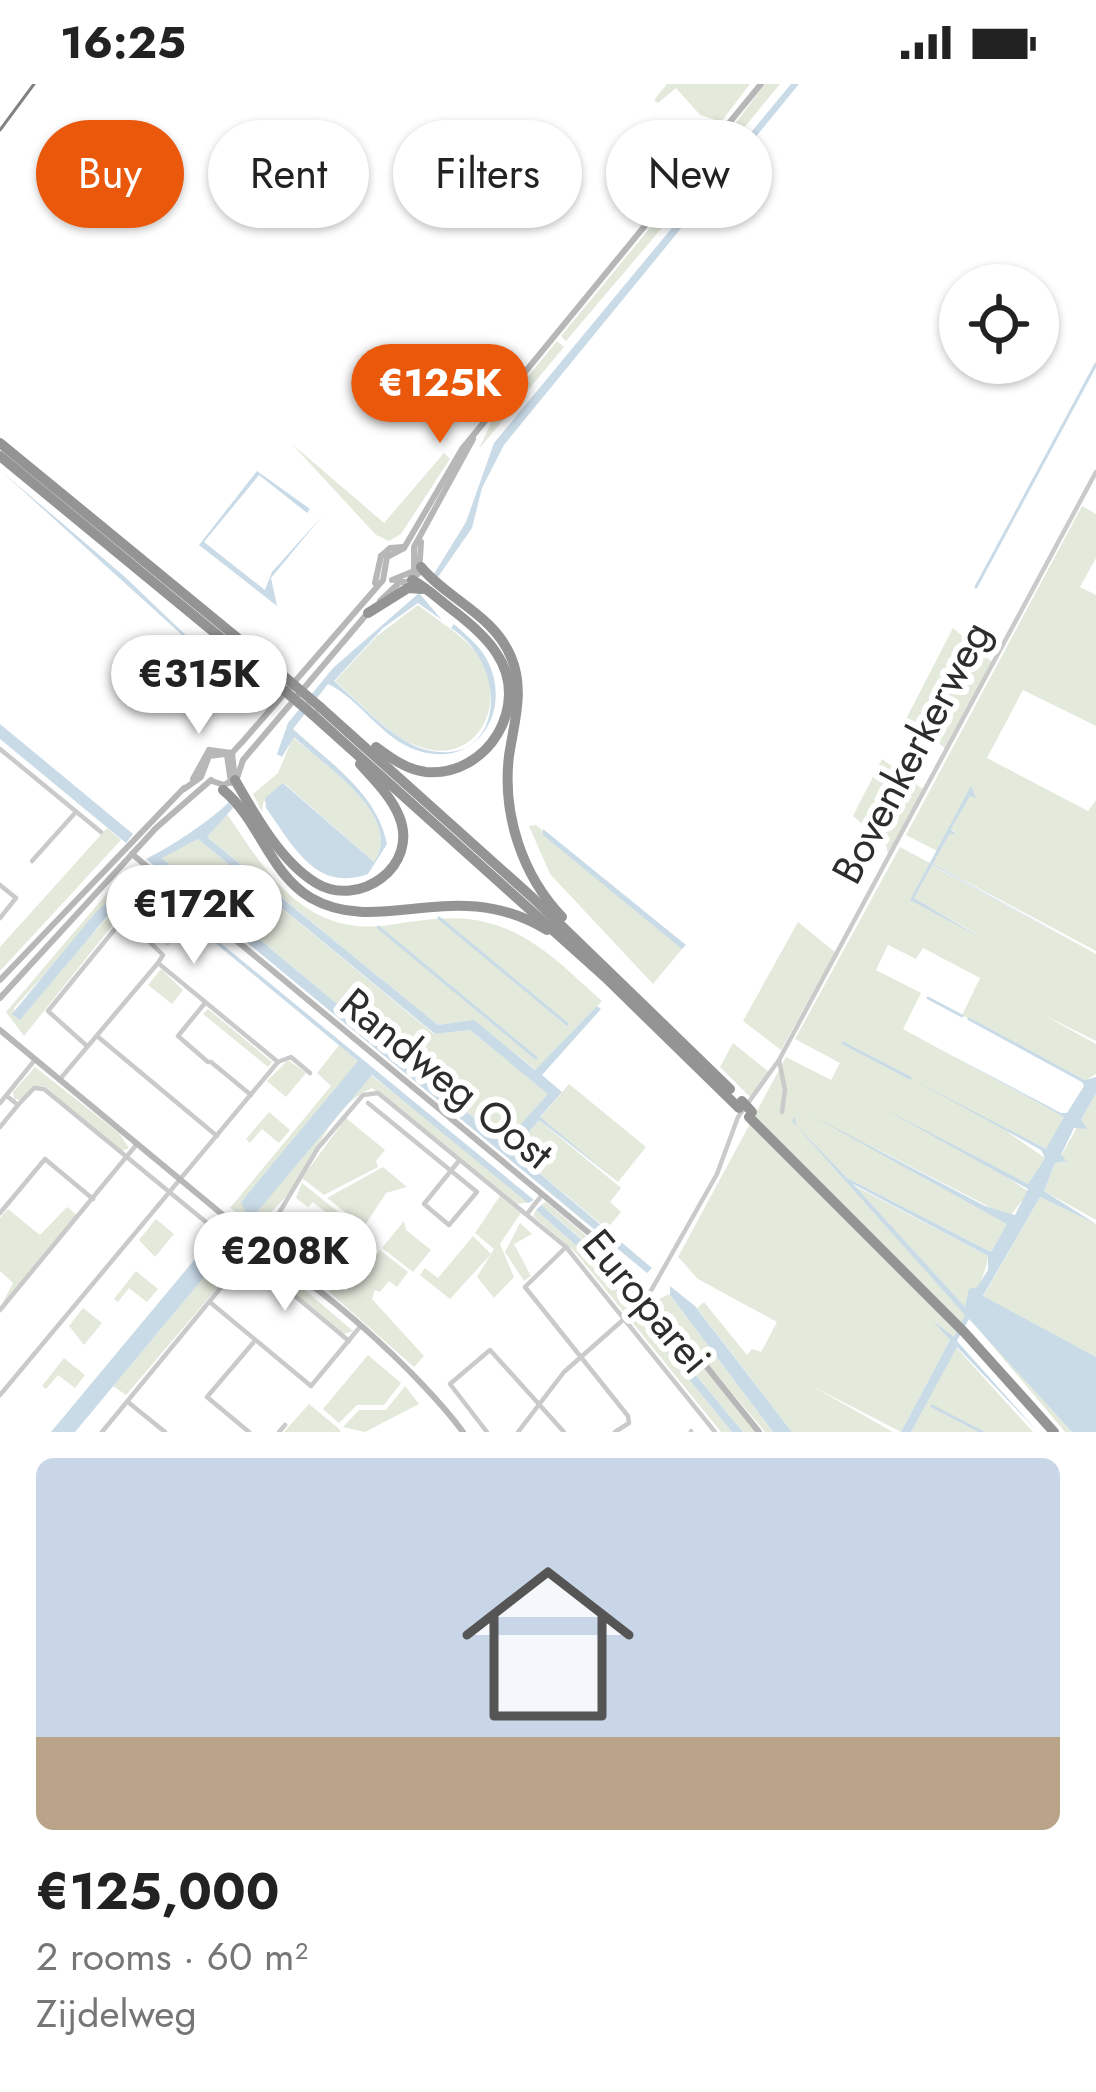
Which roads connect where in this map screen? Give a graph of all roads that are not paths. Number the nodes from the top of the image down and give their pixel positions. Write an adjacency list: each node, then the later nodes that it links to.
1 (761, 84): 2 (main road)
2 (474, 436): 6 (main road); 7 (main road)
3 (0, 442): 11 (highway)
4 (0, 456): 11 (highway)
5 (1096, 472): 33 (street, Bovenkerkerweg)
6 (402, 547): 7 (main road); 8 (main road)
7 (411, 570): 8 (main road); 9 (highway); 10 (main road); 25 (highway)
8 (383, 572): 10 (main road)
9 (435, 596): 10 (highway); 12 (highway)
10 (364, 609): 16 (main road); 16 (main road)
11 (276, 676): 12 (highway, bridge)
12 (316, 711): 13 (highway); 25 (highway)
13 (339, 738): 16 (highway); 25 (highway)
14 (0, 749): 18 (street)
15 (203, 769): 16 (main road); 16 (main road); 20 (main road)
16 (229, 772): 17 (main road); 17 (main road); 25 (highway)
17 (191, 798): 20 (main road)
18 (76, 812): 19 (street); 21 (street)
19 (101, 832)
20 (131, 852): 26 (main road); 27 (main road); 53 (main road, Randweg Oost)
21 (32, 861)
22 (0, 885): 23 (street)
23 (0, 918)
24 (158, 963): 28 (street); 30 (street); 31 (street)
25 (609, 975): 85 (highway, bridge)
26 (0, 980)
27 (0, 998)
28 (205, 1003): 34 (street); 37 (street)
29 (0, 1030): 32 (main road)
30 (97, 1036): 31 (street); 46 (street)
31 (87, 1046): 36 (street)
32 (35, 1060): 36 (main road); 38 (street)
33 (779, 1060): 43 (street); 62 (street, Bovenkerkerweg)
34 (278, 1062): 35 (street); 37 (street)
35 (310, 1073)
36 (59, 1080): 47 (main road)
37 (251, 1095): 46 (street)
38 (6, 1096): 39 (street); 41 (street)
39 (0, 1103)
40 (368, 1103): 44 (street)
41 (18, 1106): 45 (street); 48 (street)
42 (399, 1111): 44 (street); 49 (street, Europarei); 58 (street)
43 (782, 1112)
44 (390, 1122): 50 (street)
45 (0, 1127)
46 (217, 1136): 51 (street)
47 (137, 1144): 48 (street); 51 (main road)
48 (127, 1157): 52 (street); 54 (street)
49 (459, 1160): 50 (street); 56 (street, Europarei)
50 (451, 1171): 50 (street)
51 (181, 1180): 52 (street); 58 (main road)
52 (170, 1192): 57 (street); 70 (street)
53 (542, 1195): 56 (street, Europarei); 62 (main road, Randweg Oost)
54 (93, 1199): 55 (street); 64 (street)
55 (0, 1214)
56 (527, 1214): 59 (street, Europarei)
57 (212, 1227)
58 (256, 1243): 61 (main road); 63 (street); 67 (street)
59 (566, 1247): 65 (street, Europarei); 69 (street)
60 (332, 1271): 60 (street); 61 (street)
61 (314, 1290): 66 (main road)
62 (648, 1296): 84 (main road, Randweg Oost)
63 (211, 1303): 68 (street); 71 (street)
64 (0, 1310)
65 (625, 1318): 69 (street); 83 (street, Europarei)
66 (359, 1328): 67 (street); 78 (main road)
67 (349, 1341): 68 (street)
68 (253, 1343): 76 (street)
69 (580, 1356): 72 (street); 82 (street)
70 (0, 1395)
71 (128, 1402): 74 (street); 75 (street)
72 (541, 1406): 79 (street); 80 (street); 81 (street)
73 (285, 1425): 77 (street)
74 (102, 1432)
75 (165, 1432)
76 (249, 1432)
77 (279, 1432)
78 (463, 1432)
79 (487, 1432)
80 (518, 1432)
81 (564, 1432)
82 (615, 1432)
83 (715, 1432)
84 (760, 1432)
85 (1054, 1432)

